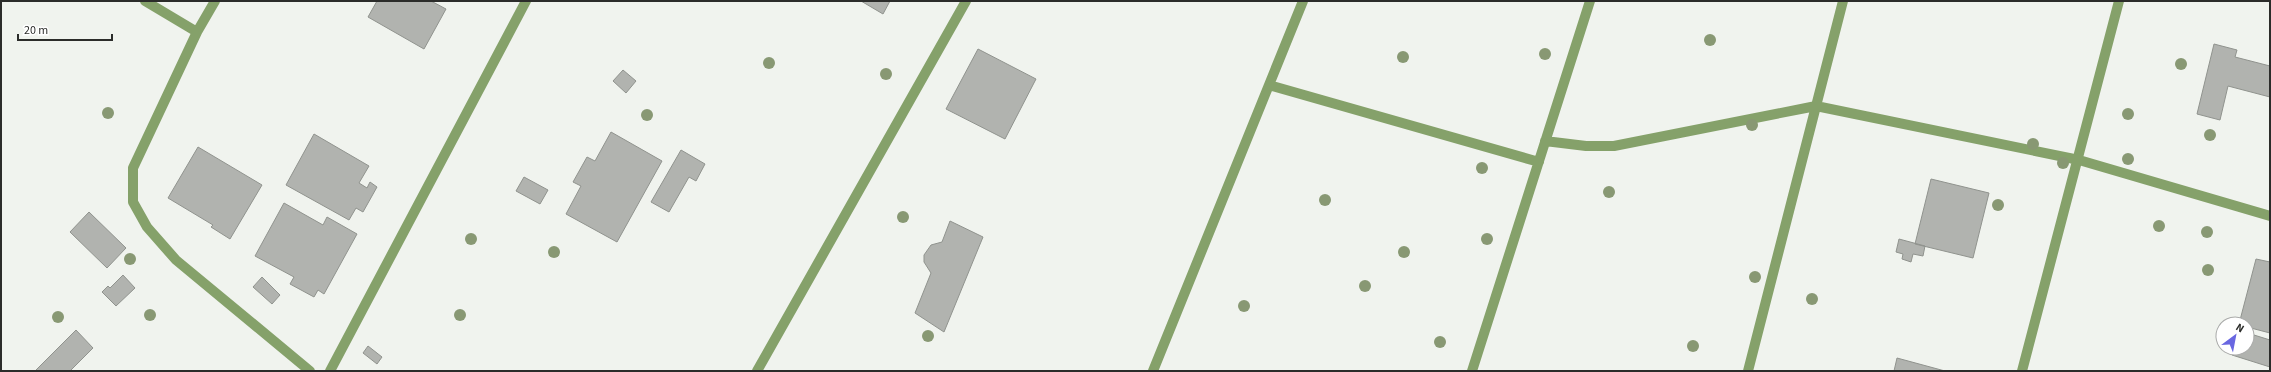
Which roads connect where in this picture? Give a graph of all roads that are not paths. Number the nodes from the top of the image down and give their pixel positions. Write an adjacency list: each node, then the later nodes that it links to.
1 (145, 1): 9 (street)
2 (215, 1): 9 (street)
3 (526, 1): 17 (street)
4 (966, 1): 18 (street)
5 (1303, 1): 10 (street)
6 (1590, 1): 12 (street)
7 (1843, 1): 11 (street)
8 (2119, 1): 13 (street)
9 (197, 32): 16 (street)
10 (1269, 85): 14 (street); 19 (street)
11 (1816, 106): 12 (street); 13 (street); 21 (street)
12 (1546, 141): 14 (street)
13 (2079, 160): 15 (street); 22 (street)
14 (1539, 162): 20 (street)
15 (2270, 216)
16 (310, 371)
17 (330, 371)
18 (757, 371)
19 (1153, 371)
20 (1472, 371)
21 (1748, 371)
22 (2022, 371)

